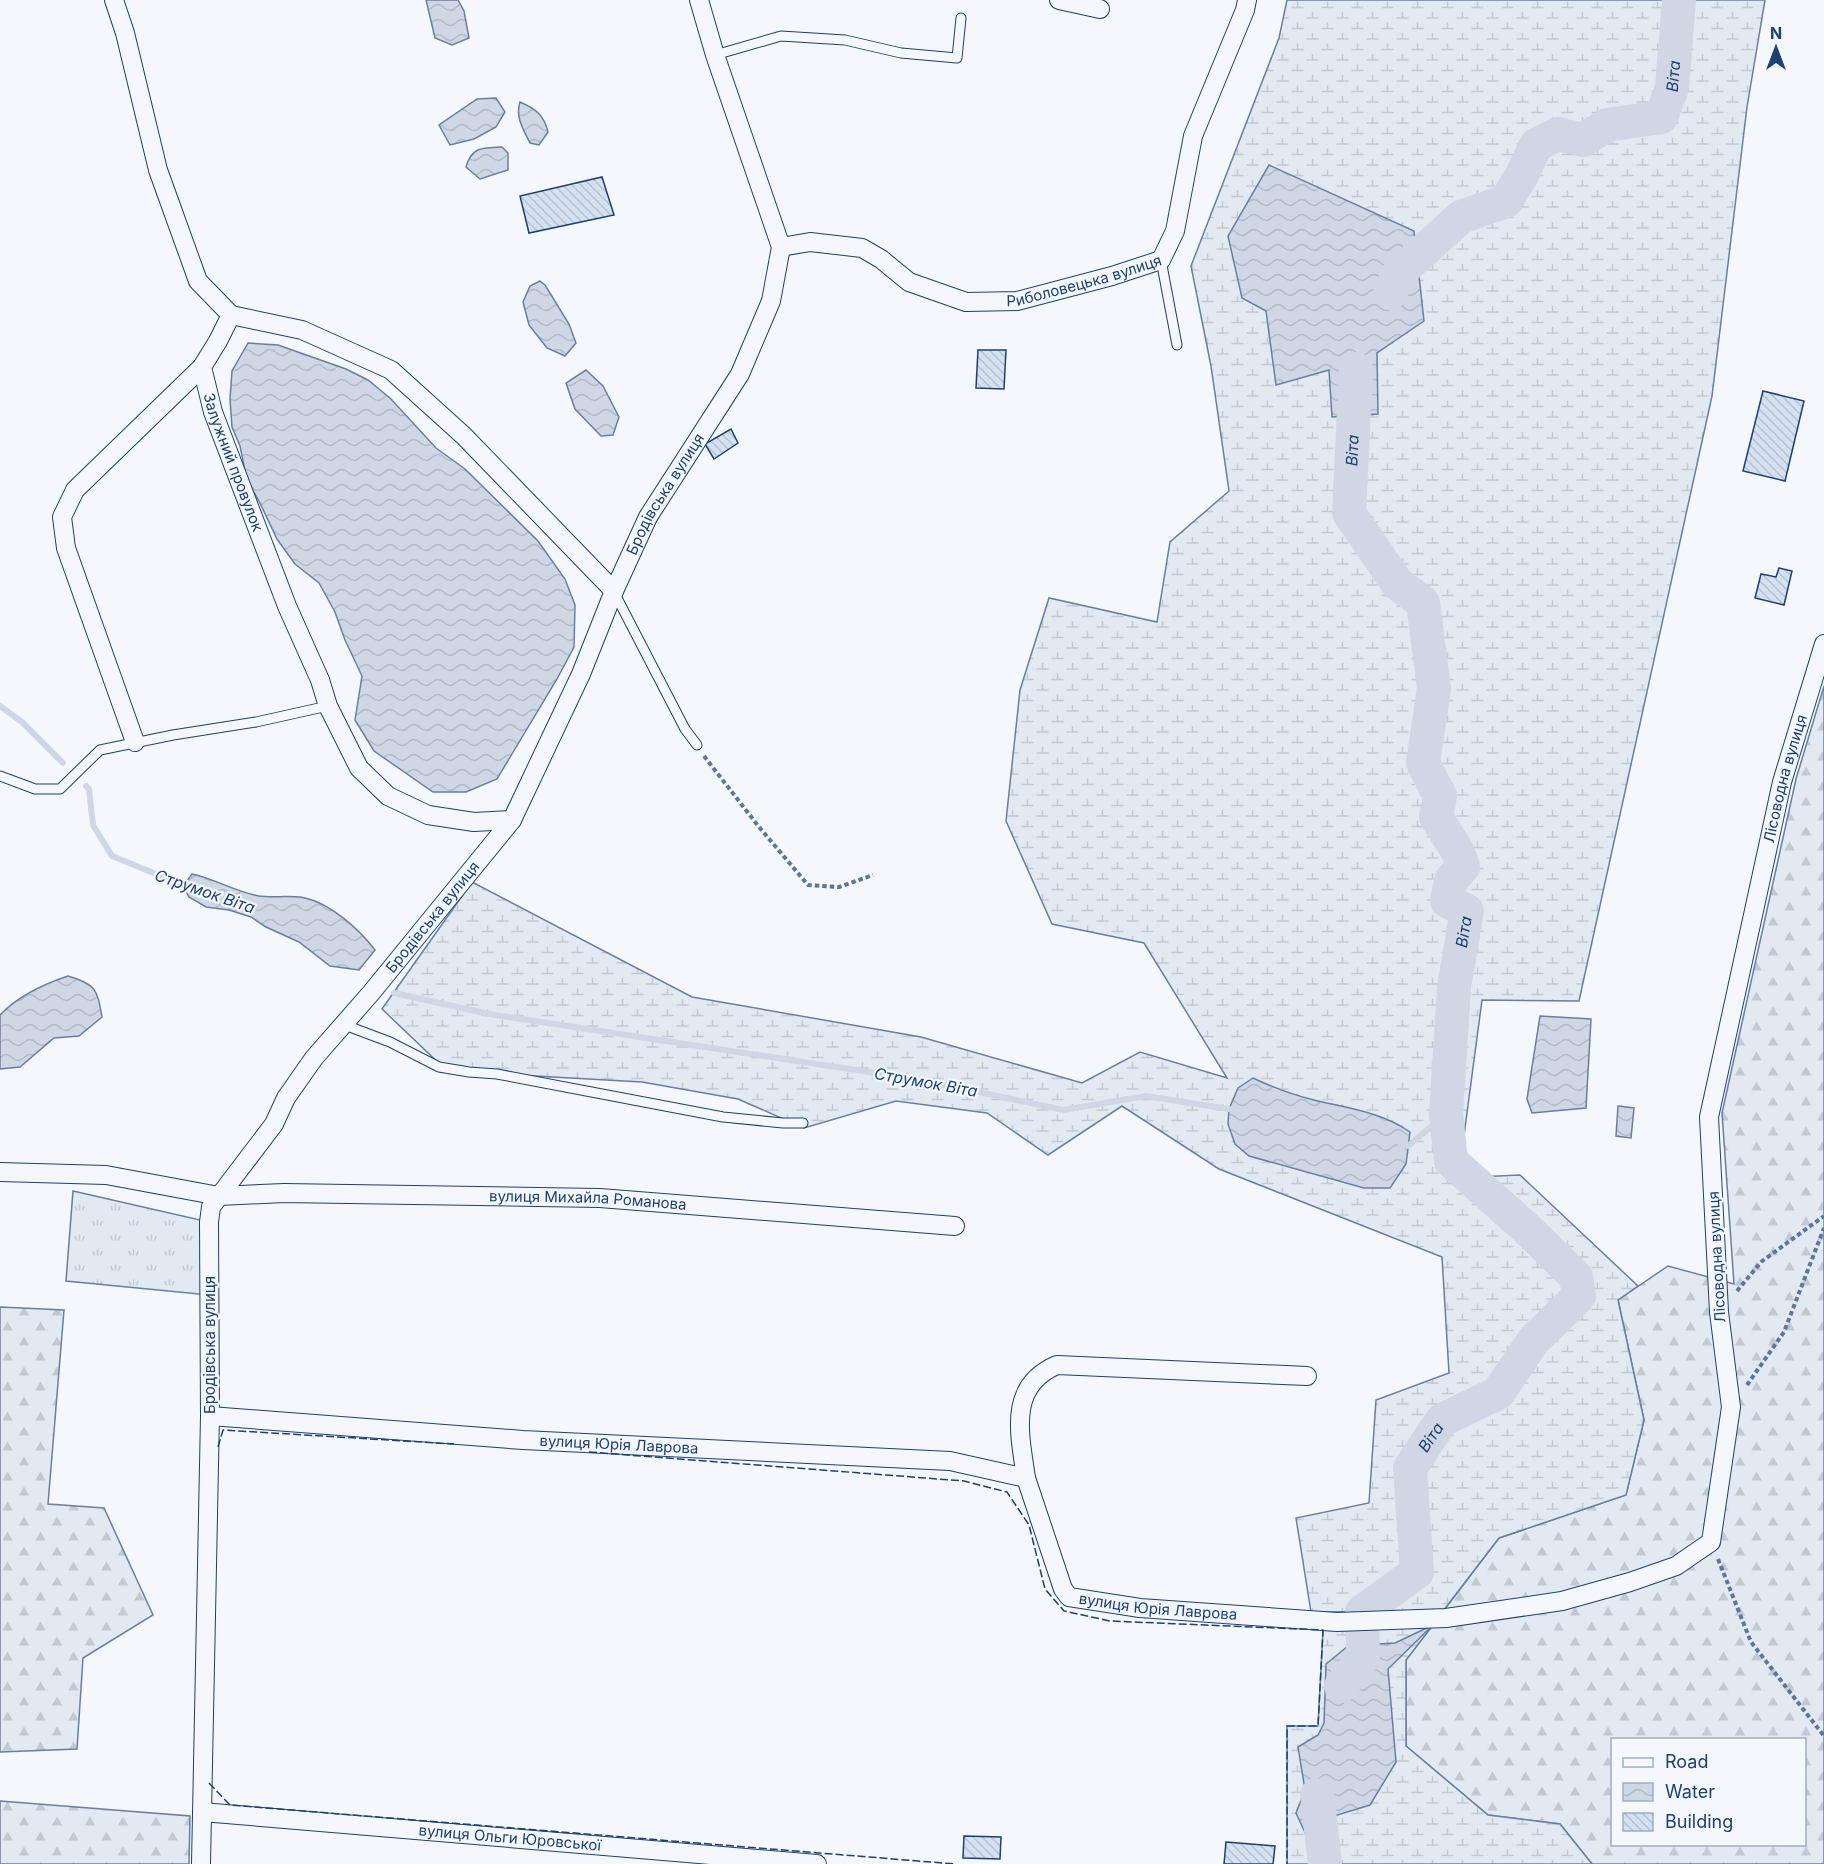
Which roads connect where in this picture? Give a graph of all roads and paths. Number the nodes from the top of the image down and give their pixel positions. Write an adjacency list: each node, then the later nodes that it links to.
1 (114, 0): 10 (street)
2 (699, 0): 7 (street, Бродівська вулиця)
3 (1059, 0): 5 (street)
4 (1247, 0): 9 (street, Риболовецька вулиця)
5 (1100, 9)
6 (961, 18): 7 (lane)
7 (716, 55): 8 (street, Бродівська вулиця)
8 (781, 246): 9 (street, Риболовецька вулиця); 13 (street, Бродівська вулиця)
9 (1161, 260): 11 (lane)
10 (231, 315): 12 (street); 13 (street)
11 (1176, 345)
12 (202, 367): 15 (street, Залужний провулок); 16 (street)
13 (614, 591): 17 (lane); 19 (street, Бродівська вулиця)
14 (1824, 644): 28 (street, Лісоводна вулиця)
15 (328, 706): 16 (lane); 19 (street, Залужний провулок)
16 (135, 742): 18 (lane)
17 (696, 745): 20 (path)
18 (0, 776)
19 (512, 820): 21 (street, Бродівська вулиця)
20 (873, 875)
21 (342, 1024): 22 (lane); 24 (street, Бродівська вулиця)
22 (803, 1122)
23 (0, 1172): 24 (street, вулиця Михайла Романова)
24 (219, 1196): 26 (street, вулиця Михайла Романова); 31 (street, Бродівська вулиця)
25 (1824, 1216): 28 (path)
26 (955, 1226)
27 (1824, 1228): 30 (path)
28 (1719, 1312): 30 (street, Лісоводна вулиця)
29 (1307, 1376): 32 (street, вулиця Юрія Лаврова)
30 (1731, 1407): 33 (street, Лісоводна вулиця)
31 (210, 1416): 32 (street, вулиця Юрія Лаврова); 35 (street, Бродівська вулиця)
32 (1026, 1479): 33 (street, вулиця Юрія Лаврова)
33 (1711, 1542): 34 (path)
34 (1824, 1736)
35 (202, 1812): 36 (street, Бродівська вулиця); 37 (street, вулиця Ольги Юровської)
36 (201, 1864)
37 (817, 1864)

